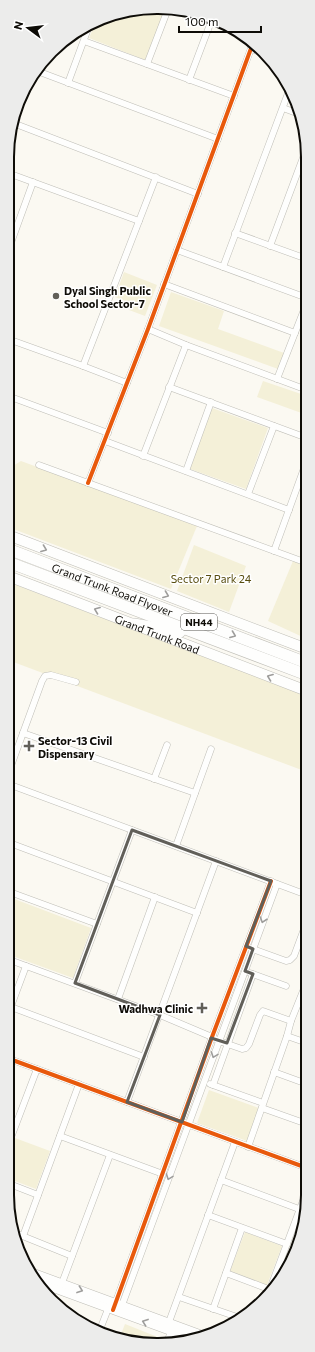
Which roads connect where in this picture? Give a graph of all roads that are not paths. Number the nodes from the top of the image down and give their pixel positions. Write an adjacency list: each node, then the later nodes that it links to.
1 (166, 14): 6 (street)
2 (210, 24): 8 (street)
3 (87, 32): 4 (street)
4 (84, 40): 6 (street); 9 (street)
5 (251, 49): 10 (street)
6 (147, 64): 8 (street)
7 (42, 73): 9 (street)
8 (189, 80): 10 (street)
9 (68, 83): 15 (street)
10 (234, 96): 15 (street)
11 (287, 96): 12 (street)
12 (283, 108): 13 (street); 22 (street)
13 (293, 112)
14 (18, 126): 18 (street)
15 (218, 139): 20 (street)
16 (301, 166): 24 (street)
17 (14, 175): 19 (street)
18 (156, 177): 20 (street); 21 (street)
19 (33, 182): 21 (street); 23 (street)
20 (198, 194): 25 (street)
21 (139, 222): 35 (street)
22 (235, 233): 24 (street); 27 (street)
23 (14, 234)
24 (270, 246): 26 (street)
25 (177, 250): 27 (street); 28 (street)
26 (301, 258)
27 (222, 267): 29 (street)
28 (164, 284): 31 (street); 32 (street)
29 (301, 296)
30 (301, 318): 32 (street)
31 (148, 329): 34 (street); 37 (street)
32 (295, 333): 36 (street)
33 (14, 341): 35 (street)
34 (186, 345): 36 (street); 38 (street)
35 (83, 366): 37 (street)
36 (277, 379): 39 (street)
37 (127, 383): 43 (street)
38 (169, 387): 41 (street); 46 (street)
39 (301, 388)
40 (14, 398): 43 (street)
41 (211, 402): 42 (street); 48 (street)
42 (274, 426): 44 (street); 51 (street)
43 (108, 434): 45 (street)
44 (301, 436)
45 (104, 441): 46 (street); 50 (street)
46 (143, 456): 48 (street)
47 (39, 465): 50 (street)
48 (186, 471): 51 (street)
49 (301, 477): 52 (street)
50 (88, 483): 55 (street)
51 (248, 494): 52 (street)
52 (289, 510): 55 (street)
53 (14, 537): 61 (main road, one-way to 61)
54 (14, 551): 62 (highway, Grand Trunk Road Flyover / NH44, one-way to 62)
55 (274, 551): 56 (street)
56 (301, 561)
57 (14, 564): 60 (highway, Grand Trunk Road Flyover / NH44)
58 (14, 578): 59 (main road, Grand Trunk Road, one-way to 58)
59 (134, 624): 60 (highway); 65 (main road, Grand Trunk Road, one-way to 59)
60 (204, 636): 63 (highway, Grand Trunk Road / NH44)
61 (301, 646)
62 (301, 661)
63 (301, 673)
64 (76, 682): 66 (street)
65 (301, 689)
66 (23, 733): 69 (street); 70 (street)
67 (167, 745): 70 (street)
68 (211, 749): 72 (street)
69 (14, 758)
70 (154, 778): 72 (street)
71 (14, 786): 73 (street)
72 (195, 793): 75 (street)
73 (132, 830): 75 (street); 77 (street)
74 (14, 845): 77 (street)
75 (176, 846): 76 (street)
76 (216, 861): 78 (street); 82 (street)
77 (113, 881): 81 (street); 83 (street)
78 (274, 882): 79 (street); 85 (street); 86 (street, one-way to 86)
79 (301, 892)
80 (14, 894): 83 (street)
81 (156, 897): 82 (street); 95 (street)
82 (197, 913): 98 (street)
83 (97, 924): 91 (street)
84 (301, 937): 86 (street)
85 (246, 946): 86 (street); 100 (street)
86 (253, 949): 89 (street)
87 (14, 962): 88 (street)
88 (26, 966): 91 (street); 94 (street)
89 (245, 971): 90 (street); 102 (street)
90 (253, 974): 92 (street); 104 (street)
91 (75, 983): 95 (street)
92 (286, 986)
93 (301, 998): 96 (street)
94 (14, 999)
95 (118, 999): 98 (street)
96 (299, 1003): 99 (street)
97 (14, 1008): 105 (street)
98 (160, 1015): 100 (street); 105 (street)
99 (291, 1021): 101 (street); 104 (street)
100 (212, 1036): 102 (street); 116 (street)
101 (287, 1036): 103 (street); 108 (street)
102 (219, 1041): 104 (street); 109 (street, one-way to 109)
103 (301, 1041)
104 (226, 1043): 112 (street)
105 (144, 1057): 113 (street)
106 (14, 1061): 107 (street)
107 (37, 1069): 111 (street); 118 (street)
108 (274, 1072): 110 (street); 114 (street)
109 (204, 1082): 112 (street); 117 (street)
110 (301, 1082)
111 (79, 1084): 113 (street); 119 (street)
112 (213, 1085): 114 (street)
113 (127, 1102): 116 (street)
114 (263, 1105): 115 (street); 121 (street)
115 (301, 1121)
116 (182, 1122): 117 (street); 124 (street)
117 (188, 1125): 120 (street); 141 (street, one-way to 141)
118 (14, 1130)
119 (60, 1136): 122 (street); 127 (street)
120 (235, 1142): 121 (street); 125 (street)
121 (248, 1147): 123 (street)
122 (110, 1155): 124 (street); 133 (street)
123 (301, 1166)
124 (163, 1174): 141 (street)
125 (221, 1180): 128 (street); 129 (street)
126 (14, 1186): 127 (street)
127 (38, 1195): 131 (street)
128 (300, 1209): 132 (street)
129 (208, 1215): 130 (street); 140 (street)
130 (242, 1228): 132 (street); 134 (street)
131 (22, 1236): 133 (street)
132 (287, 1244): 136 (street)
133 (72, 1256): 137 (street)
134 (226, 1273): 139 (street); 142 (street)
135 (38, 1275): 137 (street)
136 (274, 1278)
137 (62, 1283): 141 (street, one-way to 141)
138 (47, 1285): 141 (street)
139 (266, 1288)
140 (178, 1297): 142 (street); 144 (street)
141 (115, 1307): 144 (street); 145 (street); 146 (street, one-way to 141)
142 (213, 1309): 143 (street)
143 (234, 1316)
144 (169, 1322): 146 (street); 147 (street)
145 (102, 1327)
146 (171, 1331): 148 (street); 149 (street)
147 (196, 1333)
148 (183, 1335)
149 (169, 1338)

